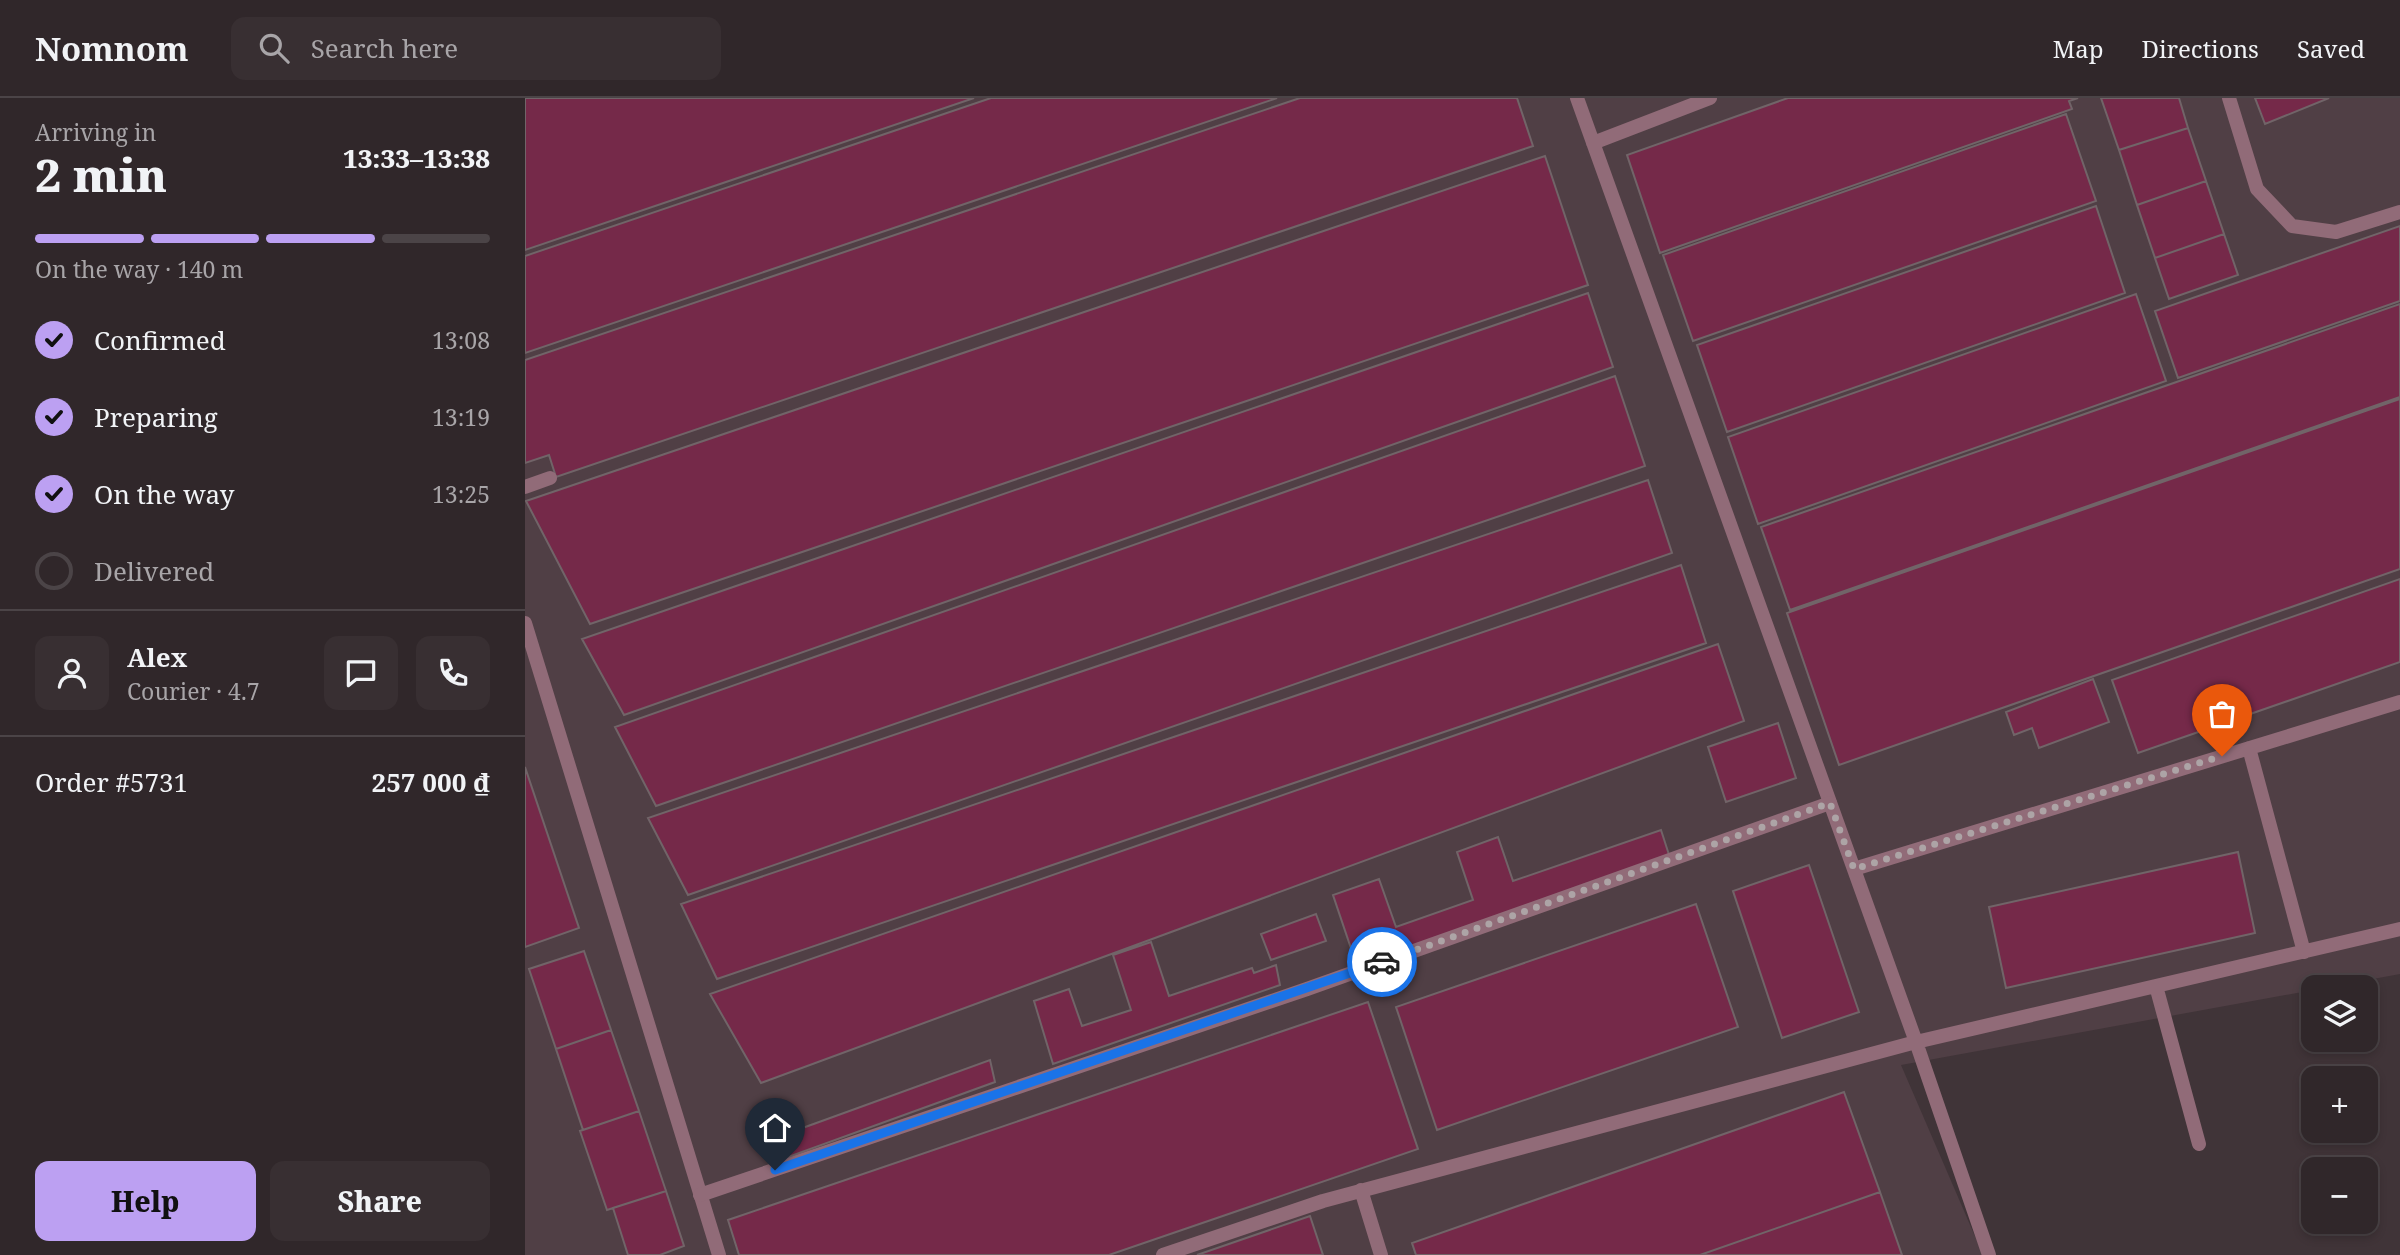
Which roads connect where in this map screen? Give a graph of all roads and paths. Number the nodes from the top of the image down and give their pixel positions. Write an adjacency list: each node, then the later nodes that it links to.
1 (1577, 98): 4 (street)
2 (1710, 98): 4 (street)
3 (2229, 98): 5 (street)
4 (1593, 143): 11 (street)
5 (2400, 212)
6 (550, 478): 7 (street)
7 (525, 487)
8 (525, 623): 19 (street)
9 (2400, 702): 10 (street)
10 (2249, 748): 12 (street); 14 (street)
11 (1830, 803): 12 (street); 19 (street)
12 (1854, 869): 16 (street)
13 (2400, 929): 14 (street)
14 (2305, 952): 15 (street)
15 (2156, 986): 16 (street); 17 (street)
16 (1916, 1042): 18 (street); 23 (street)
17 (2199, 1144)
18 (1361, 1190): 21 (street); 22 (street)
19 (701, 1195): 20 (street)
20 (719, 1255)
21 (1163, 1255)
22 (1381, 1255)
23 (1989, 1255)

